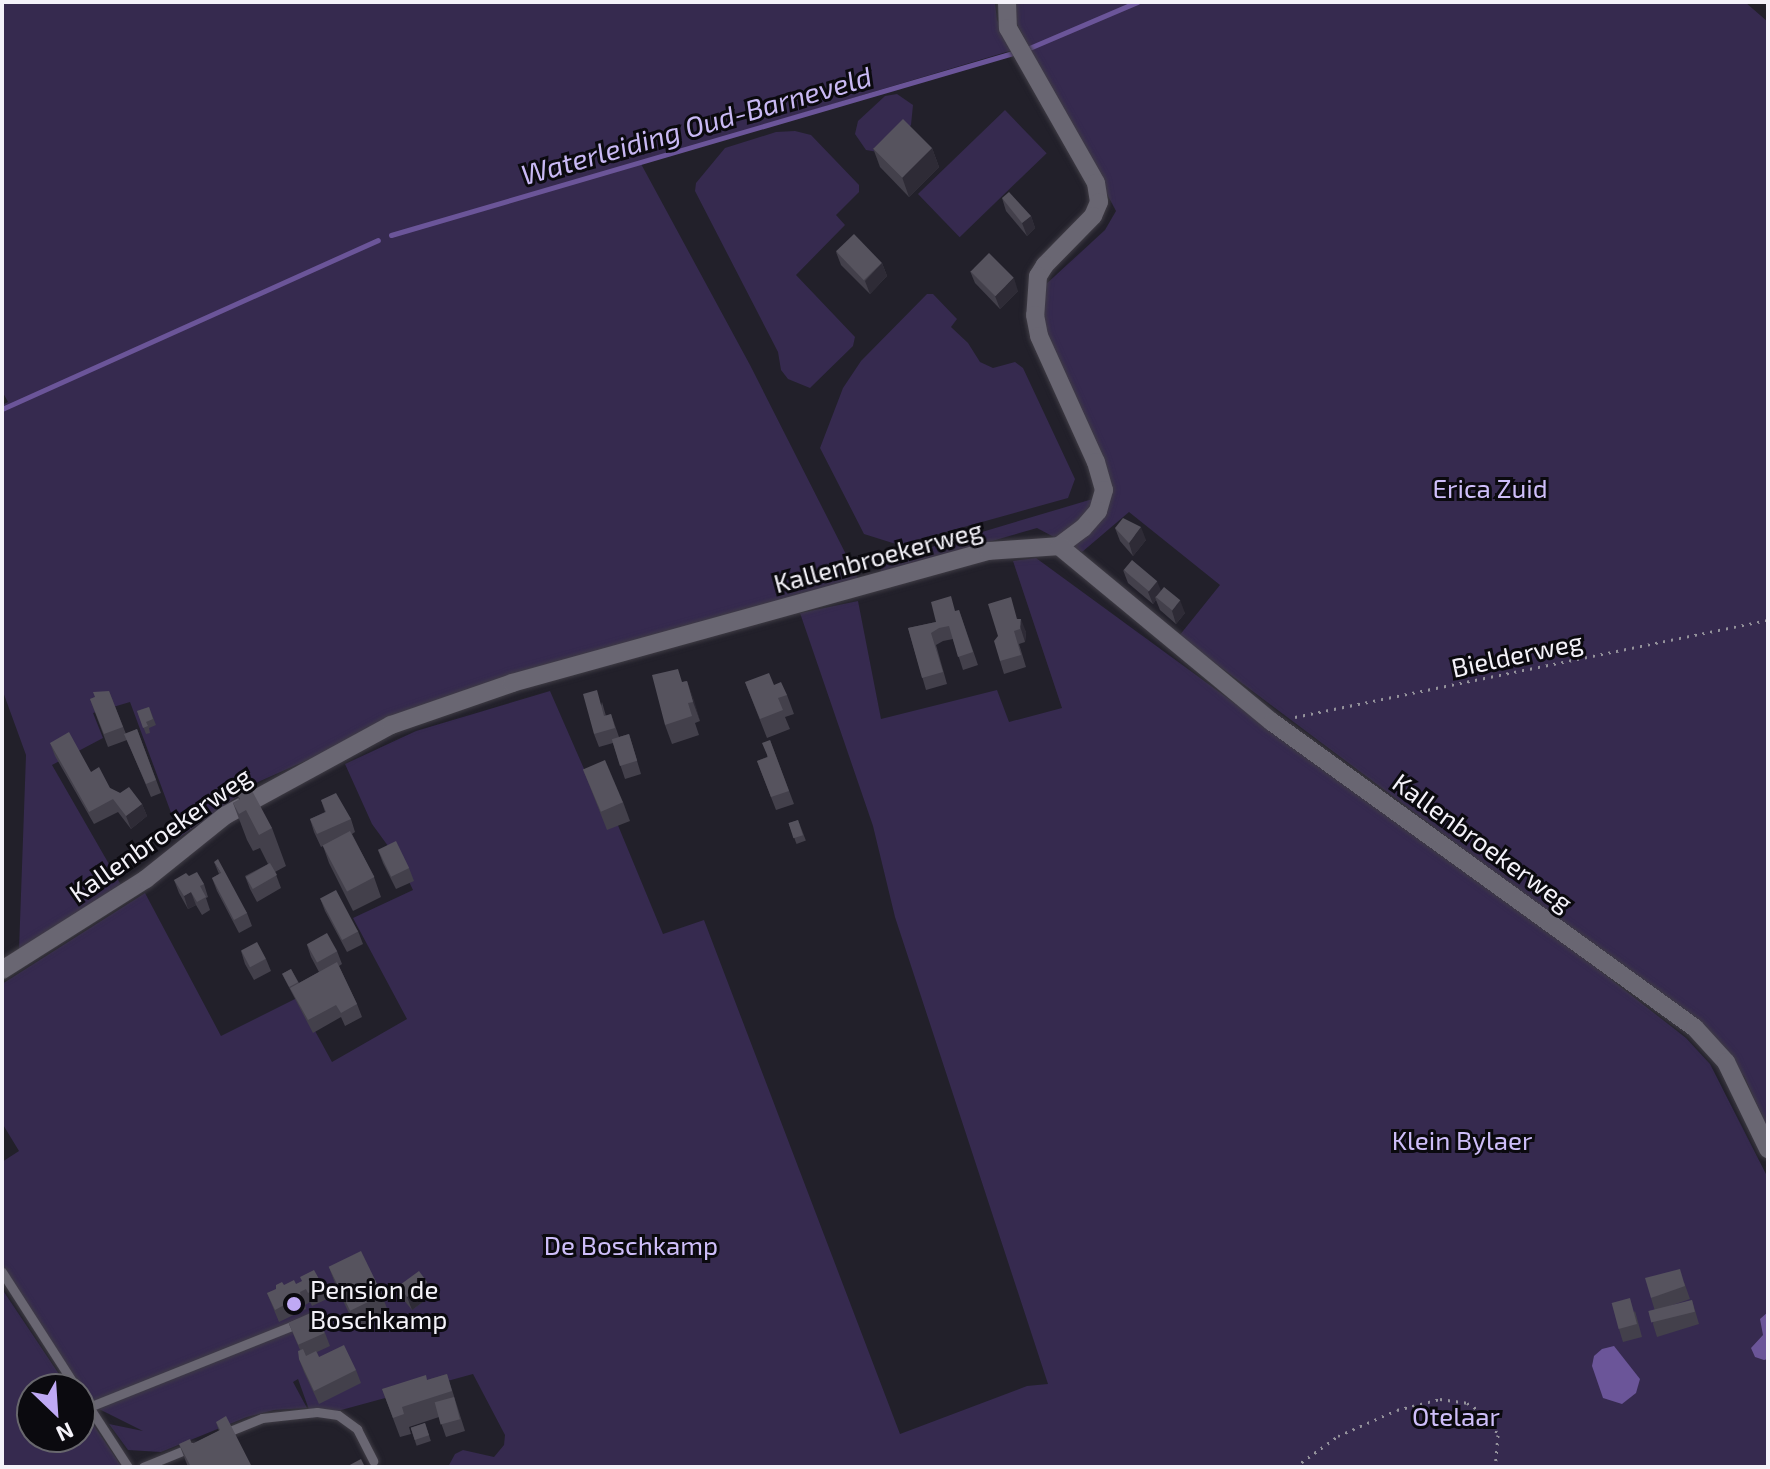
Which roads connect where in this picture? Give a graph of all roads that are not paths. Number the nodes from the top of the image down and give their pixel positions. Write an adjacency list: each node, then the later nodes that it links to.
1 (1007, 2): 2 (street)
2 (1059, 546): 3 (street, Kallenbroekerweg); 4 (street, Kallenbroekerweg)
3 (2, 970)
4 (1768, 1149)
5 (2, 1272): 7 (lane)
6 (317, 1316): 8 (lane)
7 (67, 1373)
8 (96, 1404)
9 (96, 1418): 11 (lane)
10 (373, 1461): 12 (lane)
11 (128, 1467)
12 (143, 1467)

